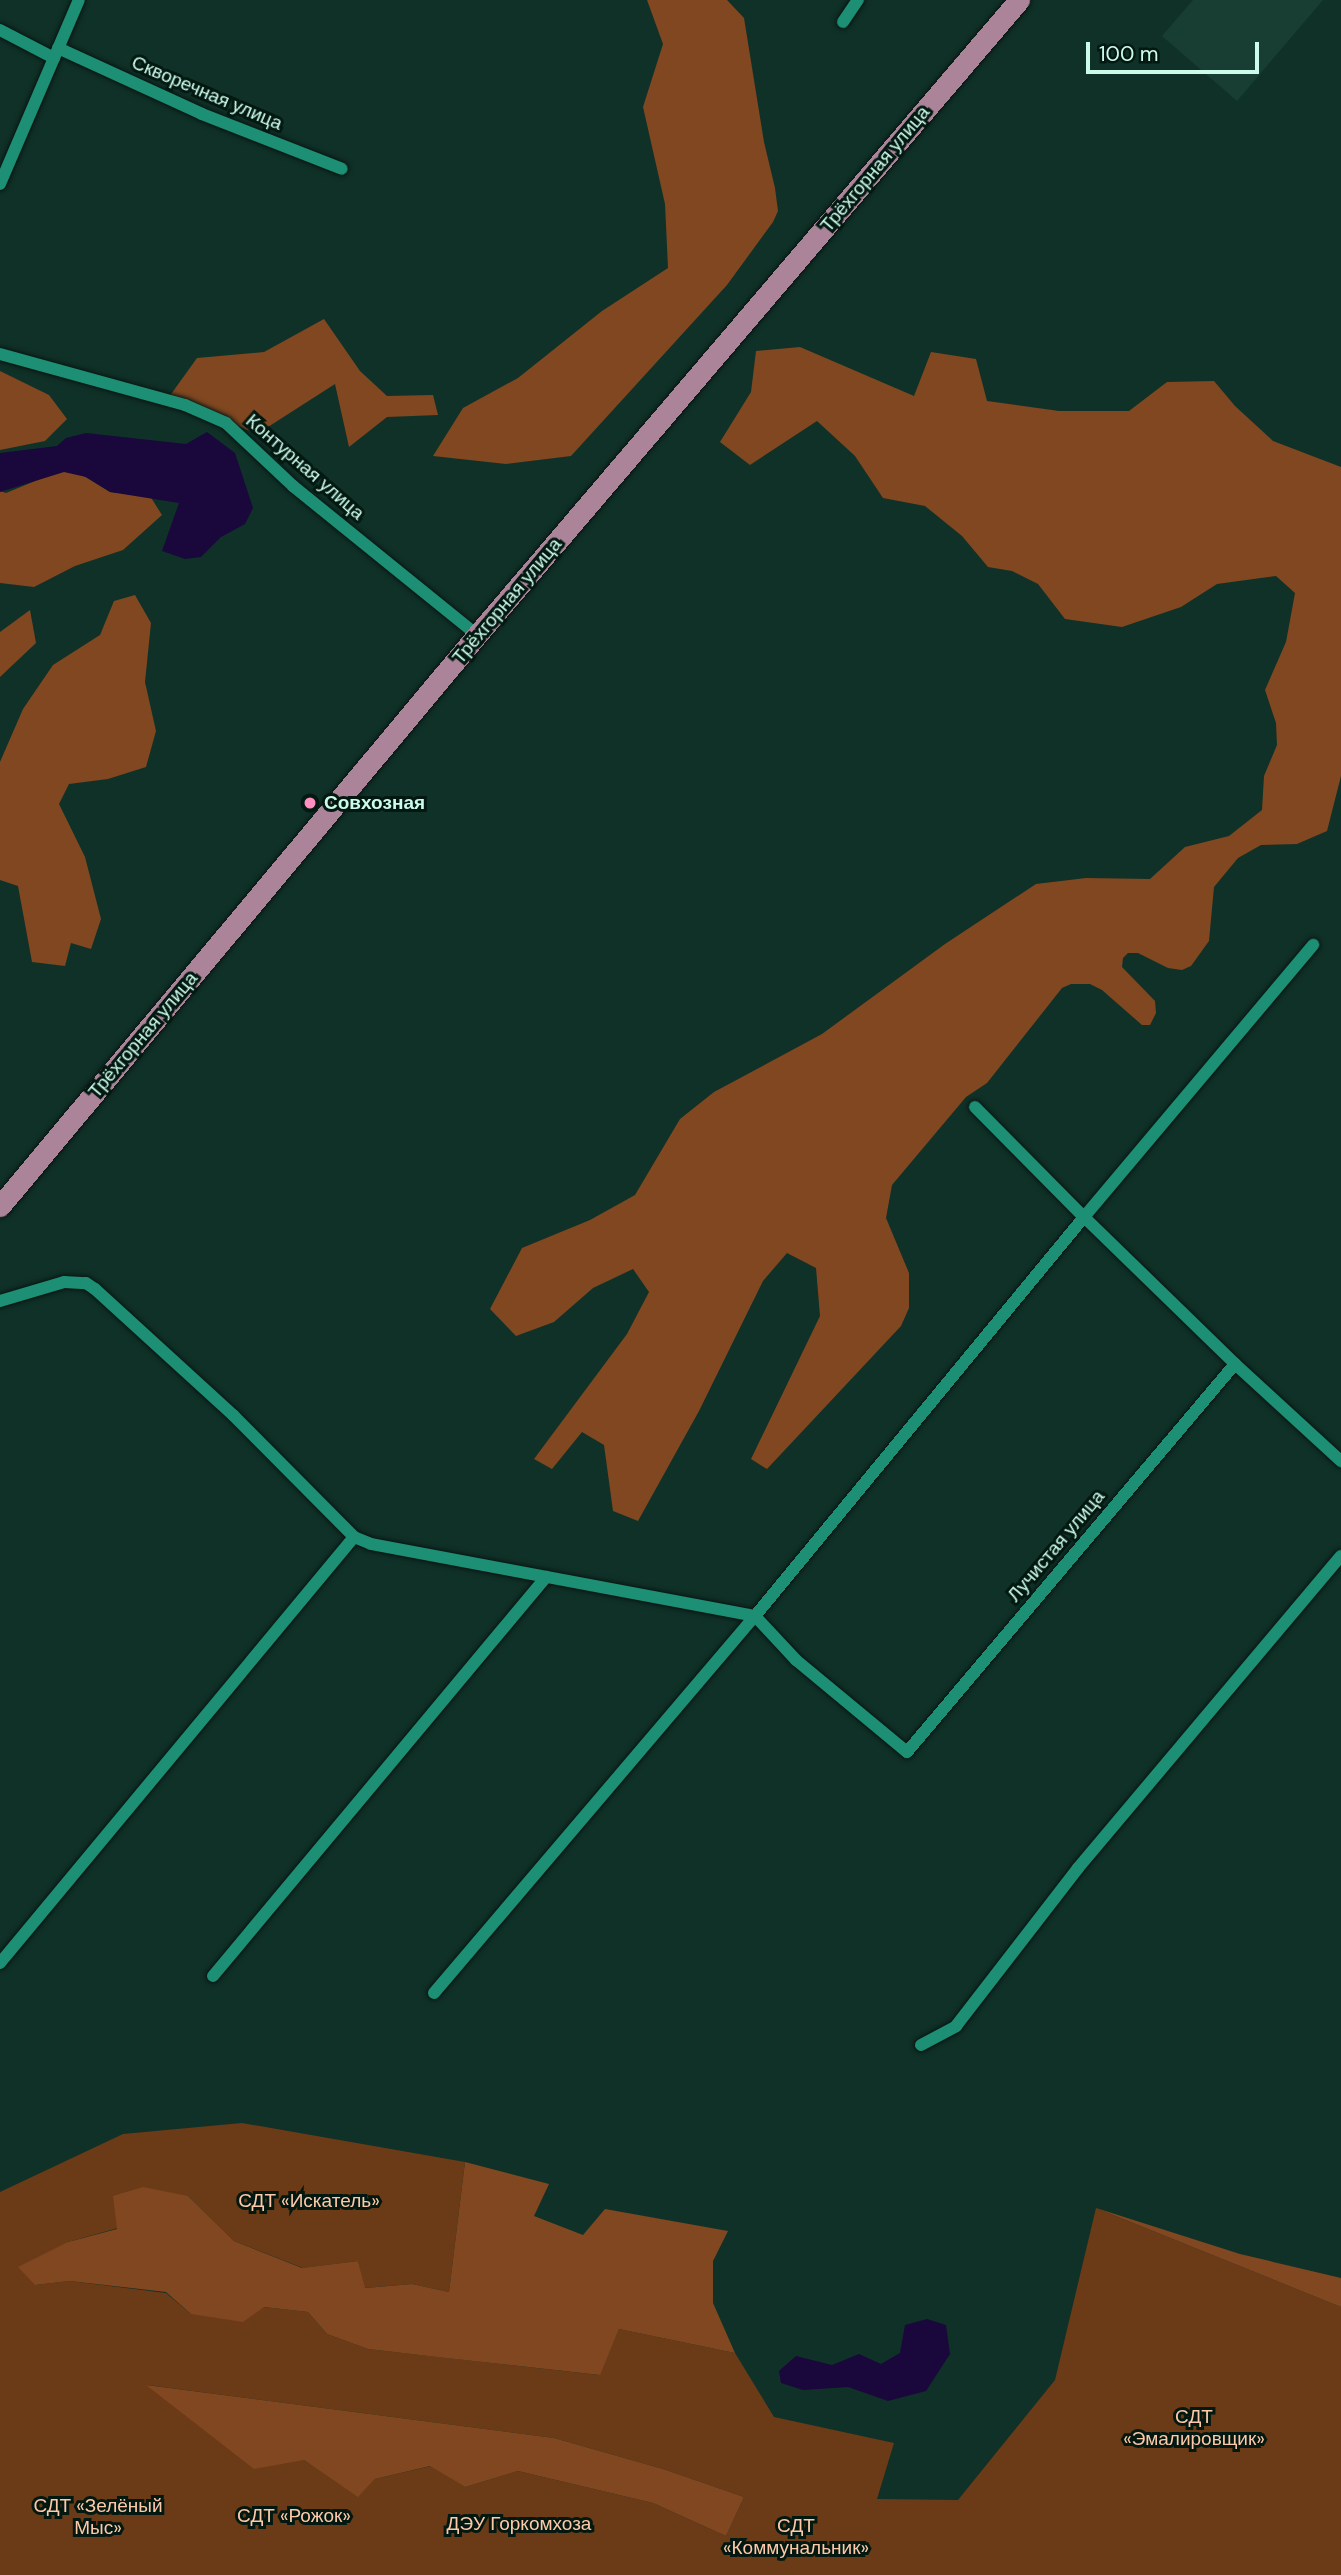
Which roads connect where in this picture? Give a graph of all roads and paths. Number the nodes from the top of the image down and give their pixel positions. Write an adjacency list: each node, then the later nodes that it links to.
1 (79, 0): 6 (street)
2 (858, 0): 4 (street)
3 (1019, 0): 10 (highway, Трёхгорная улица)
4 (843, 22)
5 (0, 30): 6 (street, Скворечная улица)
6 (56, 53): 7 (street, Скворечная улица); 8 (street)
7 (342, 169)
8 (0, 184)
9 (0, 354): 10 (street, Контурная улица)
10 (477, 635): 13 (highway, Трёхгорная улица)
11 (1313, 945): 14 (street)
12 (975, 1107): 14 (street)
13 (0, 1206)
14 (1084, 1217): 16 (street); 21 (street)
15 (0, 1301): 18 (street)
16 (1234, 1364): 17 (street); 21 (street, Лучистая улица)
17 (1341, 1461)
18 (355, 1537): 20 (street); 22 (street)
19 (1341, 1556): 25 (street)
20 (546, 1577): 21 (street); 23 (street)
21 (755, 1616): 24 (street)
22 (0, 1963)
23 (213, 1976)
24 (434, 1993)
25 (921, 2045)

